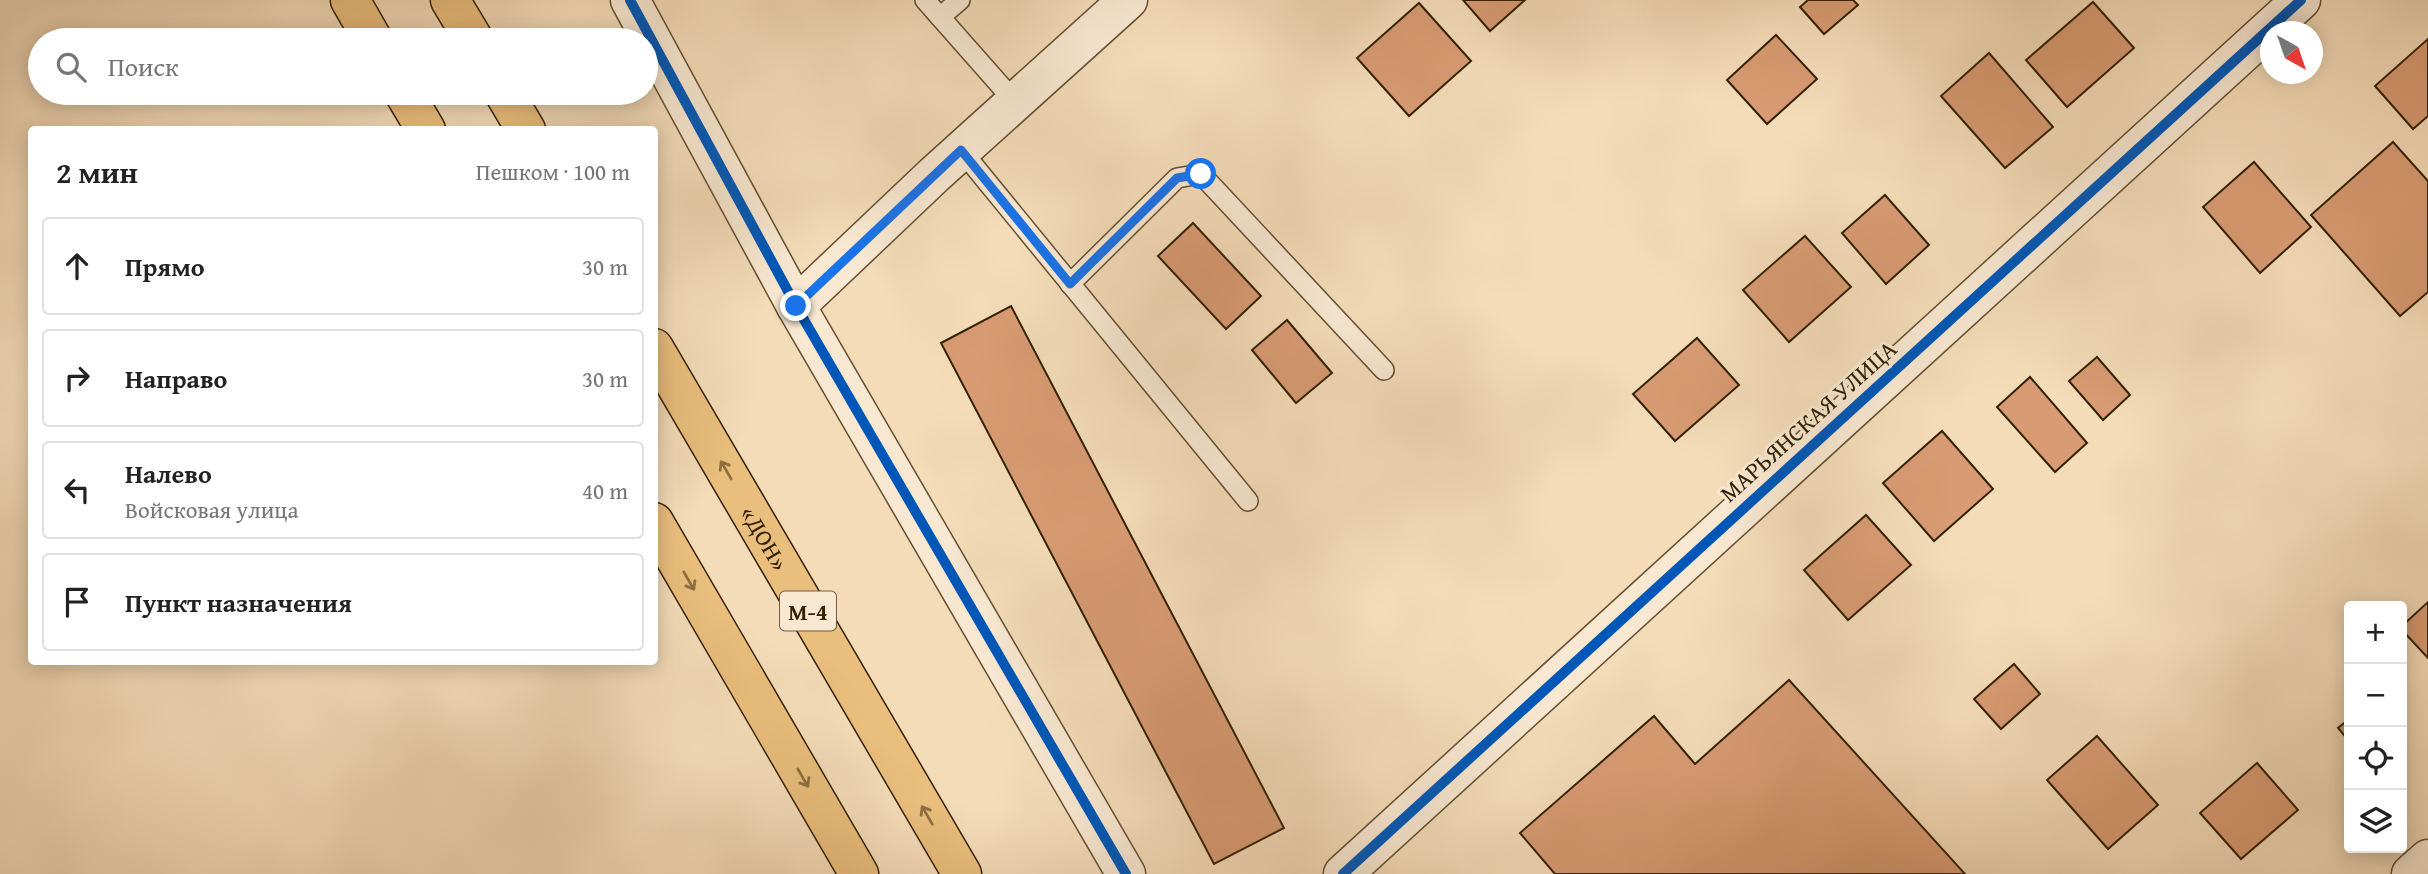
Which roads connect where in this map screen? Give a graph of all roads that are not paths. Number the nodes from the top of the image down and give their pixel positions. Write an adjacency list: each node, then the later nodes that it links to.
1 (350, 0): 9 (highway)
2 (450, 0): 10 (highway)
3 (630, 0): 11 (street)
4 (925, 0): 8 (lane)
5 (960, 0): 8 (lane)
6 (1128, 0): 13 (street)
7 (2301, 0): 29 (street, МАРЬЯНСКАЯ УЛИЦА)
8 (940, 17): 13 (lane)
9 (366, 28)
10 (467, 28)
11 (645, 28)
12 (658, 52): 20 (street)
13 (1015, 102): 18 (street)
14 (411, 105): 16 (highway)
15 (512, 105): 17 (highway)
16 (423, 126)
17 (524, 126)
18 (961, 150): 19 (lane); 20 (street)
19 (1070, 284): 22 (lane); 23 (lane)
20 (796, 306): 28 (street)
21 (658, 355): 27 (highway, «ДОН» / М-4, one-way to 21)
22 (1384, 370)
23 (1248, 501)
24 (658, 530): 26 (highway, one-way to 26)
25 (2428, 859): 30 (street)
26 (859, 874)
27 (962, 874)
28 (1126, 874)
29 (1343, 874)
30 (2411, 874)

